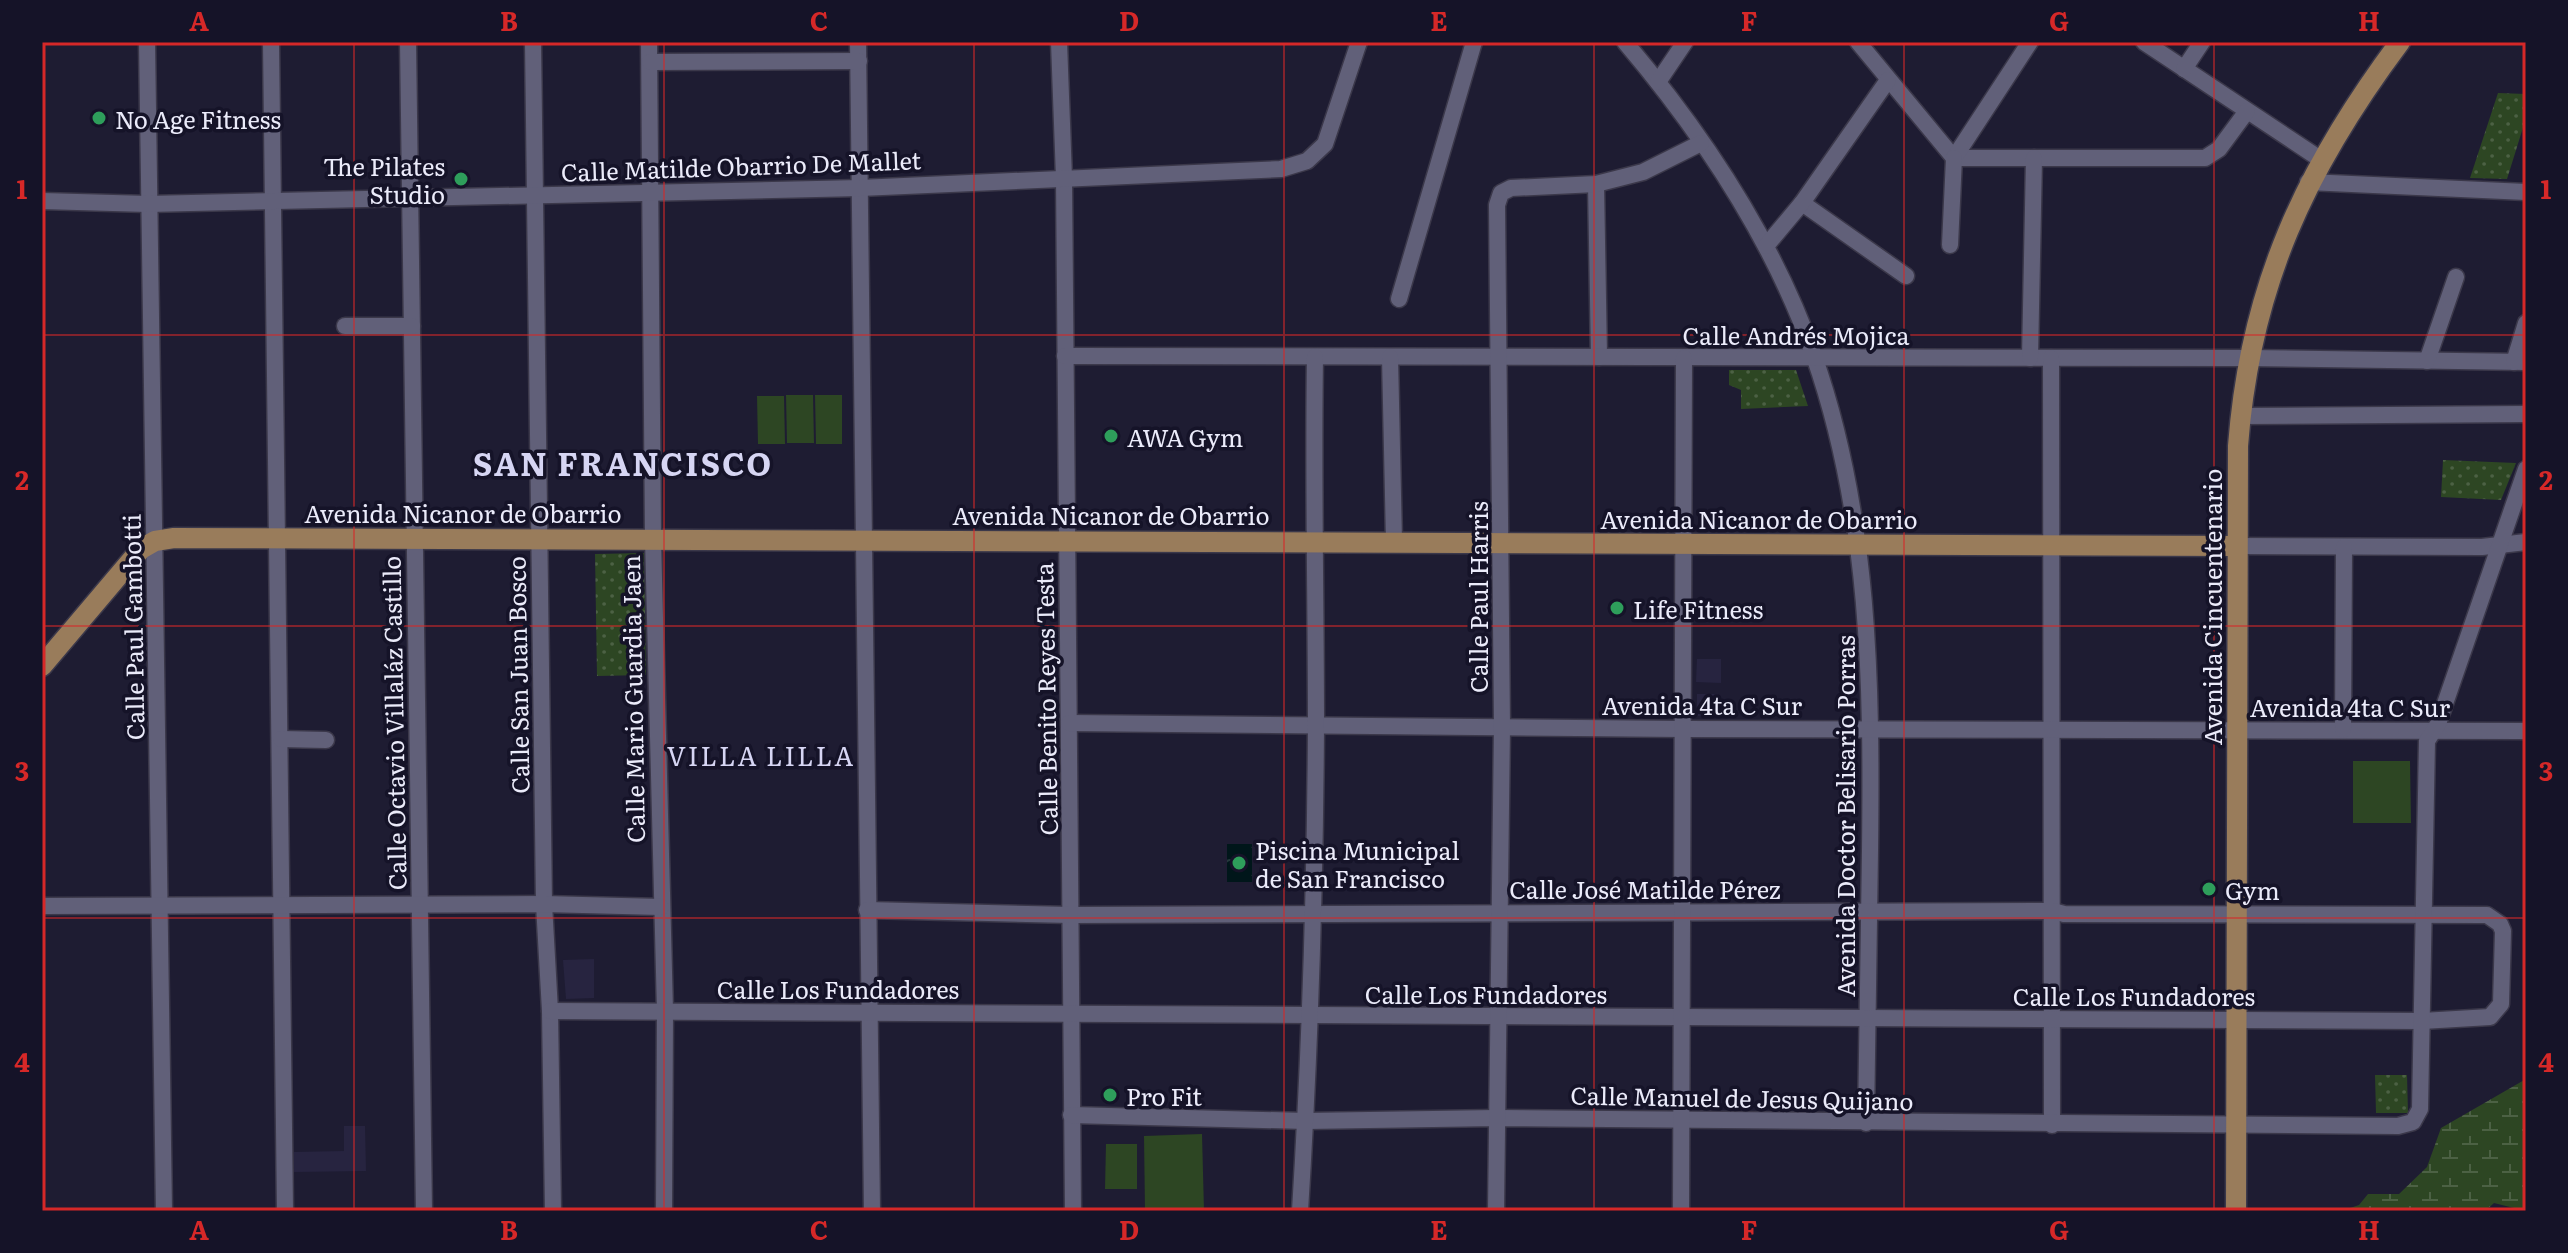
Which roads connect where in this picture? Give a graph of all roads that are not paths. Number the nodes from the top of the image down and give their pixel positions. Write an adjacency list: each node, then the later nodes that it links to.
1 (147, 42): 38 (street, Calle Paul Gambotti)
2 (271, 42): 36 (street)
3 (408, 42): 34 (street, Calle Octavio Villaláz Castillo)
4 (533, 42): 33 (street, Calle San Juan Bosco)
5 (649, 42): 18 (street, Calle Mario Guardia Jaen)
6 (858, 42): 17 (street)
7 (1059, 42): 27 (street, Calle Benito Reyes Testa)
8 (1359, 42): 27 (street, Calle Matilde Obarrio De Mallet)
9 (1474, 42): 43 (street)
10 (1625, 42): 21 (street, Avenida Doctor Belisario Porras)
11 (1685, 42): 21 (street)
12 (2030, 42): 24 (street)
13 (2144, 42): 19 (street)
14 (2202, 42): 19 (street)
15 (2400, 42): 26 (main road, Avenida Cincuentenario)
16 (1868, 46): 20 (street)
17 (859, 61): 18 (street); 30 (street)
18 (650, 62): 31 (street, Calle Mario Guardia Jaen)
19 (2184, 69): 22 (street)
20 (1888, 80): 24 (street); 37 (street)
21 (1658, 82): 23 (street, Avenida Doctor Belisario Porras)
22 (2247, 111): 25 (street); 26 (street)
23 (1701, 143): 29 (street, Calle Paul Harris); 40 (street, Avenida Doctor Belisario Porras)
24 (1954, 158): 25 (street); 39 (street)
25 (2034, 158): 54 (street)
26 (2320, 159): 28 (main road, Avenida Cincuentenario)
27 (1064, 178): 30 (street, Calle Matilde Obarrio De Mallet); 47 (street, Calle Benito Reyes Testa)
28 (2308, 182): 32 (street); 56 (main road, Avenida Cincuentenario)
29 (1596, 184): 50 (street, Calle Paul Harris); 51 (street)
30 (860, 188): 31 (street, Calle Matilde Obarrio De Mallet); 66 (street)
31 (651, 192): 33 (street, Calle Matilde Obarrio De Mallet); 65 (street, Calle Mario Guardia Jaen)
32 (2526, 192)
33 (536, 195): 34 (street, Calle Matilde Obarrio De Mallet); 64 (street, Calle San Juan Bosco)
34 (411, 199): 36 (street, Calle Matilde Obarrio De Mallet); 46 (street, Calle Octavio Villaláz Castillo)
35 (42, 201): 38 (street, Calle Matilde Obarrio De Mallet)
36 (275, 201): 38 (street, Calle Matilde Obarrio De Mallet); 62 (street)
37 (1802, 203): 40 (street); 41 (street)
38 (148, 204): 69 (street, Calle Paul Gambotti)
39 (1950, 245)
40 (1766, 246): 52 (street, Avenida Doctor Belisario Porras)
41 (1906, 276)
42 (2456, 277): 57 (street)
43 (1399, 299)
44 (2526, 323): 58 (street)
45 (345, 326): 46 (street)
46 (412, 326): 63 (street, Calle Octavio Villaláz Castillo)
47 (1065, 356): 48 (street, Calle Andrés Mojica); 67 (street, Calle Benito Reyes Testa)
48 (1315, 357): 49 (street, Calle Andrés Mojica); 68 (street)
49 (1390, 357): 50 (street, Calle Andrés Mojica); 70 (street)
50 (1500, 357): 51 (street, Calle Andrés Mojica); 71 (street, Calle Paul Harris)
51 (1599, 357): 53 (street, Calle Andrés Mojica)
52 (1814, 357): 53 (street, Calle Andrés Mojica); 54 (street, Calle Andrés Mojica); 74 (street, Avenida Doctor Belisario Porras)
53 (1684, 358): 73 (street)
54 (2030, 358): 55 (street, Calle Andrés Mojica)
55 (2051, 358): 56 (street, Calle Andrés Mojica); 75 (street)
56 (2248, 358): 57 (street, Calle Andrés Mojica); 60 (main road, Avenida Cincuentenario)
57 (2427, 361): 58 (street, Calle Andrés Mojica)
58 (2520, 362)
59 (2526, 414): 60 (street)
60 (2241, 416): 77 (main road, Avenida Cincuentenario)
61 (2526, 469): 76 (street)
62 (279, 537): 63 (main road, Avenida Nicanor de Obarrio); 69 (main road, Avenida Nicanor de Obarrio); 90 (street)
63 (414, 537): 64 (main road, Avenida Nicanor de Obarrio); 94 (street, Calle Octavio Villaláz Castillo)
64 (539, 539): 65 (main road, Avenida Nicanor de Obarrio); 92 (street, Calle San Juan Bosco)
65 (653, 539): 66 (main road, Avenida Nicanor de Obarrio); 96 (street, Calle Mario Guardia Jaen)
66 (862, 540): 67 (main road, Avenida Nicanor de Obarrio); 98 (street)
67 (1067, 540): 68 (main road, Avenida Nicanor de Obarrio); 80 (street, Calle Benito Reyes Testa)
68 (1313, 540): 70 (main road, Avenida Nicanor de Obarrio); 81 (street)
69 (155, 541): 79 (main road); 97 (street, Calle Paul Gambotti)
70 (1394, 541): 71 (main road, Avenida Nicanor de Obarrio)
71 (1500, 542): 73 (main road, Avenida Nicanor de Obarrio); 82 (street, Calle Paul Harris)
72 (2526, 542): 76 (street)
73 (1683, 544): 74 (main road, Avenida Nicanor de Obarrio); 84 (street)
74 (1858, 544): 75 (main road, Avenida Nicanor de Obarrio); 83 (street, Avenida Doctor Belisario Porras)
75 (2050, 545): 77 (main road, Avenida Nicanor de Obarrio); 85 (street)
76 (2498, 545): 78 (street); 88 (street)
77 (2237, 546): 78 (street); 86 (main road, Avenida Cincuentenario)
78 (2344, 547): 87 (street)
79 (42, 666)
80 (1069, 723): 81 (street, Avenida 4ta C Sur); 103 (street, Calle Benito Reyes Testa)
81 (1316, 725): 82 (street, Avenida 4ta C Sur); 99 (street)
82 (1502, 726): 84 (street, Avenida 4ta C Sur); 102 (street, Calle Paul Harris)
83 (1871, 728): 84 (street, Avenida 4ta C Sur); 85 (street, Avenida 4ta C Sur); 100 (street, Avenida Doctor Belisario Porras)
84 (1683, 729): 104 (street)
85 (2051, 730): 86 (street, Avenida 4ta C Sur); 101 (street)
86 (2236, 730): 87 (street, Avenida 4ta C Sur); 106 (main road, Avenida Cincuentenario)
87 (2343, 730): 88 (street, Avenida 4ta C Sur)
88 (2431, 731): 89 (street, Avenida 4ta C Sur); 105 (street)
89 (2526, 731)
90 (281, 739): 91 (street); 95 (street)
91 (326, 740)
92 (544, 904): 94 (street); 96 (street); 107 (street, Calle San Juan Bosco)
93 (42, 906): 97 (street)
94 (420, 906): 95 (street); 127 (street, Calle Octavio Villaláz Castillo)
95 (283, 907): 97 (street); 126 (street)
96 (661, 907): 108 (street, Calle Mario Guardia Jaen)
97 (160, 908): 125 (street, Calle Paul Gambotti)
98 (867, 910): 103 (street, Calle José Matilde Pérez); 109 (street)
99 (1313, 911): 102 (street, Calle José Matilde Pérez); 103 (street, Calle José Matilde Pérez); 111 (street)
100 (1869, 911): 101 (street, Calle José Matilde Pérez); 104 (street, Calle José Matilde Pérez); 114 (street, Avenida Doctor Belisario Porras)
101 (2053, 911): 106 (street, Calle José Matilde Pérez); 115 (street)
102 (1497, 912): 104 (street, Calle José Matilde Pérez); 112 (street, Calle Paul Harris)
103 (1071, 915): 110 (street, Calle Benito Reyes Testa)
104 (1683, 915): 113 (street)
105 (2424, 916): 106 (street, Calle José Matilde Pérez); 117 (street); 117 (street, Calle Los Fundadores)
106 (2235, 917): 116 (main road, Avenida Cincuentenario)
107 (550, 1011): 108 (street, Calle Los Fundadores); 128 (street, Calle San Juan Bosco)
108 (665, 1011): 109 (street, Calle Los Fundadores); 129 (street, Calle Mario Guardia Jaen)
109 (868, 1013): 110 (street, Calle Los Fundadores); 130 (street)
110 (1072, 1013): 111 (street, Calle Los Fundadores); 118 (street, Calle Benito Reyes Testa)
111 (1311, 1015): 112 (street, Calle Los Fundadores); 120 (street)
112 (1498, 1016): 113 (street, Calle Los Fundadores); 119 (street, Calle Paul Harris)
113 (1683, 1018): 114 (street, Calle Los Fundadores); 121 (street)
114 (1868, 1018): 115 (street, Calle Los Fundadores); 122 (street, Avenida Doctor Belisario Porras)
115 (2051, 1018): 116 (street, Calle Los Fundadores); 123 (street)
116 (2236, 1020): 117 (street, Calle Los Fundadores); 124 (main road, Avenida Cincuentenario)
117 (2422, 1021): 124 (street, Calle Manuel de Jesus Quijano)
118 (1071, 1115): 120 (street, Calle Manuel de Jesus Quijano); 131 (street, Calle Benito Reyes Testa)
119 (1496, 1118): 120 (street, Calle Manuel de Jesus Quijano); 121 (street, Calle Manuel de Jesus Quijano); 133 (street, Calle Paul Harris)
120 (1306, 1121): 132 (street)
121 (1682, 1121): 122 (street, Calle Manuel de Jesus Quijano); 134 (street)
122 (1866, 1123): 123 (street, Calle Manuel de Jesus Quijano)
123 (2052, 1125): 124 (street, Calle Manuel de Jesus Quijano)
124 (2236, 1126): 135 (main road, Avenida Cincuentenario)
125 (164, 1211)
126 (285, 1211)
127 (424, 1211)
128 (553, 1211)
129 (664, 1211)
130 (872, 1211)
131 (1073, 1211)
132 (1300, 1211)
133 (1496, 1211)
134 (1681, 1211)
135 (2236, 1211)

